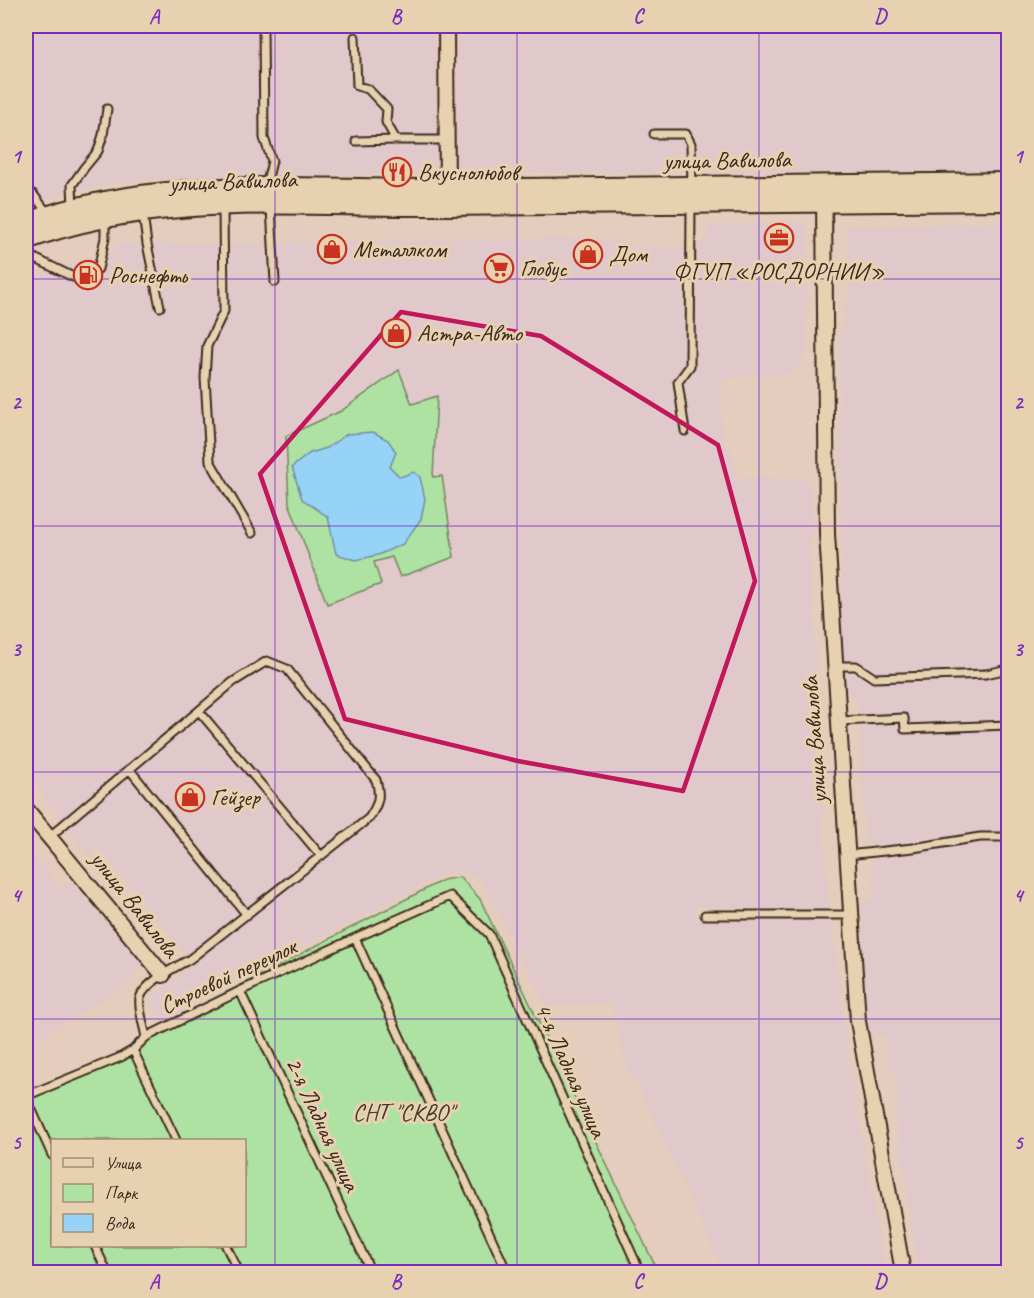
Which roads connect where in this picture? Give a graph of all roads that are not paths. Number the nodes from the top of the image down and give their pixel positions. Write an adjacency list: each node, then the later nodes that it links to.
1 (263, 26): 12 (lane)
2 (446, 26): 7 (street)
3 (354, 37): 6 (lane)
4 (107, 110): 17 (lane)
5 (654, 134): 11 (lane)
6 (396, 140): 7 (lane); 8 (lane)
7 (447, 140): 13 (street)
8 (356, 141)
9 (1008, 183): 11 (main road, улица Вавилова)
10 (26, 193): 19 (lane)
11 (691, 194): 13 (main road, улица Вавилова); 14 (main road, улица Вавилова); 26 (lane)
12 (268, 196): 13 (main road, улица Вавилова); 16 (main road, улица Вавилова); 17 (main road, улица Вавилова); 24 (lane)
13 (447, 197)
14 (824, 200): 15 (main road, улица Вавилова); 28 (street, улица Вавилова)
15 (1008, 200)
16 (223, 206): 18 (main road, улица Вавилова); 27 (lane)
17 (73, 209): 19 (main road, улица Вавилова)
18 (143, 211): 20 (main road, улица Вавилова); 25 (lane)
19 (49, 215): 21 (main road, улица Вавилова)
20 (105, 217): 22 (main road, улица Вавилова); 23 (lane)
21 (26, 224)
22 (26, 239)
23 (26, 254)
24 (275, 282)
25 (160, 307)
26 (685, 431)
27 (252, 533)
28 (835, 666): 29 (lane); 31 (street, улица Вавилова)
29 (1008, 669)
30 (199, 711): 33 (lane); 38 (lane); 38 (lane)
31 (839, 721): 32 (lane); 37 (street, улица Вавилова)
32 (1008, 725)
33 (130, 770): 35 (lane); 40 (lane)
34 (26, 809): 35 (street, улица Вавилова)
35 (49, 837): 44 (street, улица Вавилова)
36 (1008, 837): 37 (lane)
37 (847, 855): 42 (street, улица Вавилова)
38 (321, 856): 40 (lane)
39 (450, 896): 43 (lane, Строевой переулок); 57 (lane, 4-я Ладная улица)
40 (247, 915): 44 (lane)
41 (705, 915): 42 (lane)
42 (851, 915): 58 (street, улица Вавилова)
43 (355, 938): 45 (lane, Строевой переулок); 56 (lane)
44 (163, 975): 46 (lane, улица Вавилова)
45 (240, 991): 46 (lane, Строевой переулок); 55 (lane, 2-я Ладная улица)
46 (146, 1037): 47 (lane, Строевой переулок)
47 (133, 1050): 48 (lane, Строевой переулок); 49 (lane)
48 (26, 1097): 50 (lane)
49 (176, 1139)
50 (51, 1153)
51 (95, 1247): 53 (lane)
52 (227, 1247): 54 (lane)
53 (107, 1272)
54 (239, 1272)
55 (371, 1272)
56 (507, 1272)
57 (640, 1272)
58 (903, 1272)

